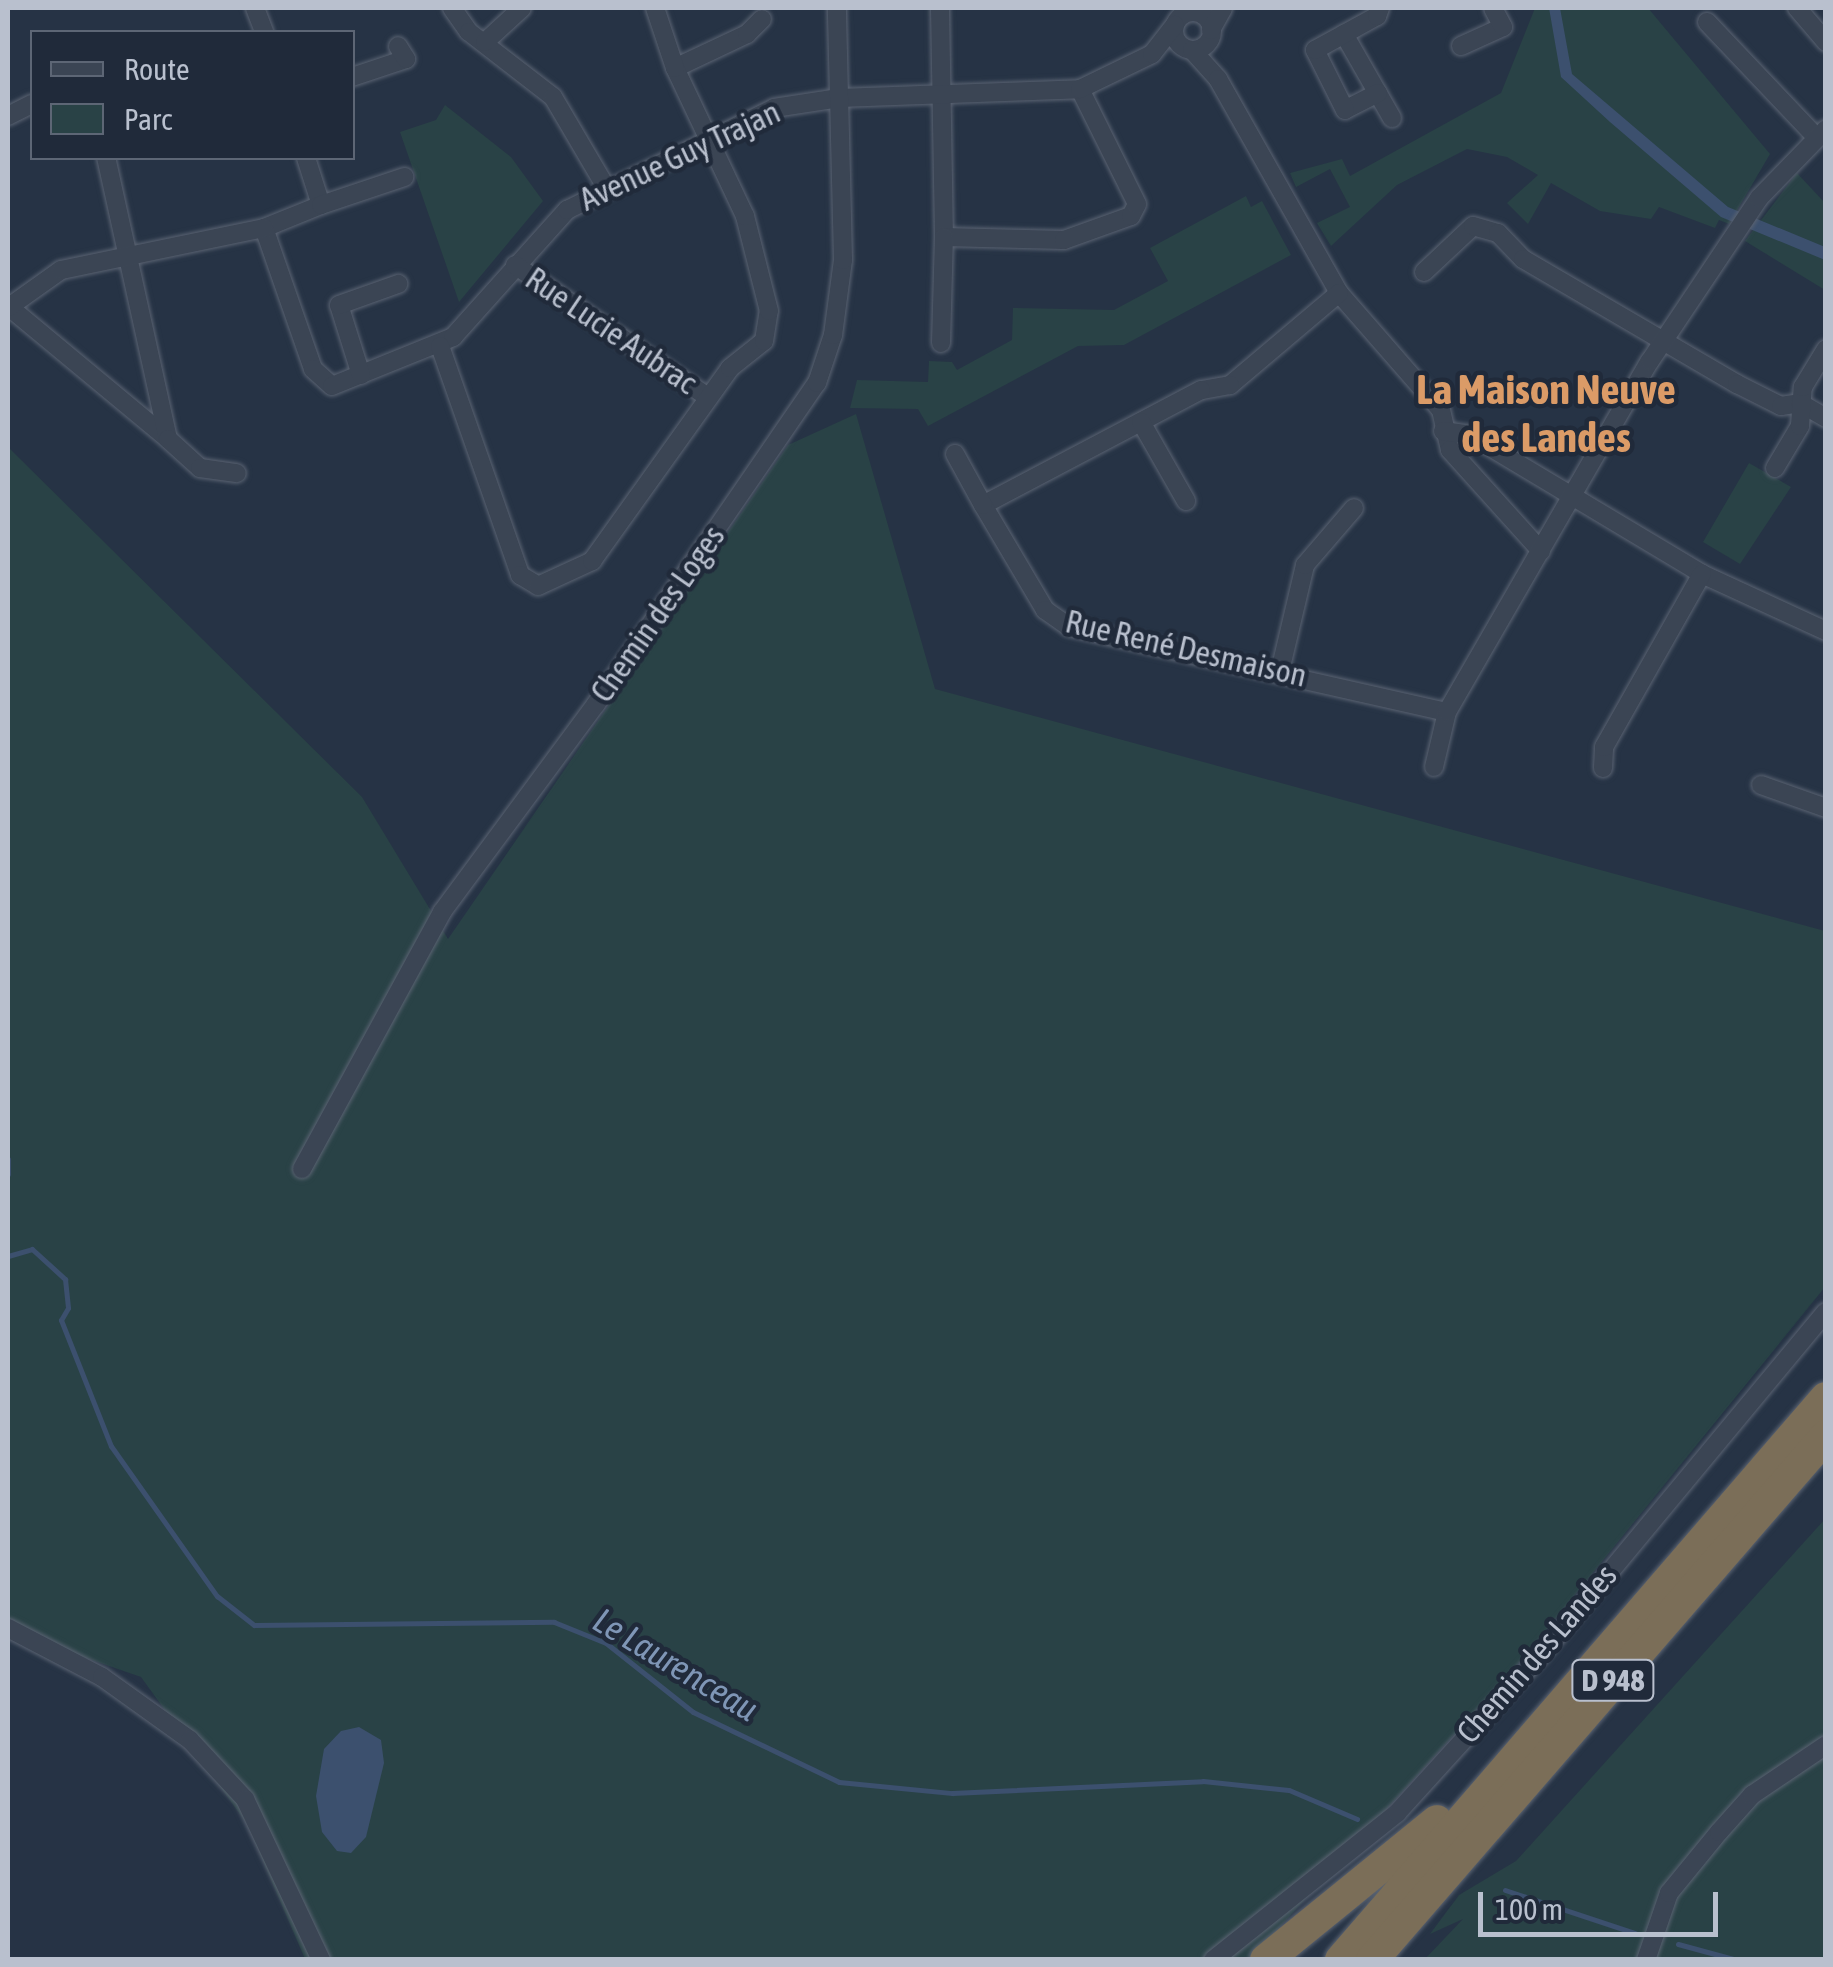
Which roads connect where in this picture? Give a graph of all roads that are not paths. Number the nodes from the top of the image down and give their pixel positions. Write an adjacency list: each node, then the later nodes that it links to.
1 (452, 8): 16 (street)
2 (522, 8): 16 (street)
3 (655, 8): 22 (street)
4 (837, 8): 28 (street, Chemin des Loges)
5 (940, 8): 27 (street)
6 (1223, 8): 14 (street)
7 (1383, 8): 15 (street)
8 (1493, 8): 19 (street)
9 (1796, 8): 17 (street)
10 (1200, 10): 13 (street); 14 (street)
11 (762, 19): 22 (street)
12 (1708, 22): 30 (street)
13 (1175, 24): 20 (street); 21 (street)
14 (1211, 34): 20 (street); 24 (street)
15 (1344, 34): 26 (street); 26 (street)
16 (486, 42): 35 (street)
17 (1826, 42)
18 (398, 46): 23 (street)
19 (1461, 46)
20 (1189, 50): 21 (street); 24 (street)
21 (1152, 54): 25 (street)
22 (675, 68): 31 (street)
23 (355, 76)
24 (1218, 79): 43 (street)
25 (1080, 90): 27 (street, Avenue Guy Trajan); 38 (street)
26 (1378, 93): 29 (street)
27 (944, 95): 28 (street, Avenue Guy Trajan); 38 (street)
28 (840, 98): 31 (street, Avenue Guy Trajan); 72 (street, Chemin des Loges)
29 (1392, 118)
30 (1821, 133): 45 (street)
31 (710, 140): 35 (street, Avenue Guy Trajan); 50 (street)
32 (106, 160): 39 (street)
33 (307, 160): 36 (street)
34 (404, 176): 36 (street)
35 (606, 189): 40 (street, Avenue Guy Trajan)
36 (321, 204): 37 (street)
37 (264, 228): 39 (street); 49 (street, Avenue Guy Trajan)
38 (944, 236): 46 (street)
39 (128, 256): 44 (street); 55 (street)
40 (515, 265): 47 (street, Avenue Guy Trajan); 50 (street, Rue Lucie Aubrac)
41 (1424, 272): 45 (street)
42 (398, 284): 49 (street)
43 (1339, 293): 53 (street); 54 (street)
44 (8, 306): 55 (street)
45 (1666, 342): 51 (street); 59 (street)
46 (940, 343)
47 (440, 346): 49 (street, Avenue Guy Trajan); 50 (street)
48 (1826, 348): 51 (street)
49 (361, 375)
50 (708, 398)
51 (1800, 403): 52 (street); 57 (street)
52 (1826, 418)
53 (1141, 422): 60 (street); 61 (street)
54 (1443, 431): 59 (street); 63 (street)
55 (168, 439): 58 (street)
56 (955, 454): 61 (street, Rue René Desmaison)
57 (1775, 468)
58 (237, 473)
59 (1570, 499): 63 (street); 64 (street)
60 (1186, 501)
61 (984, 505): 66 (street, Rue René Desmaison)
62 (1354, 508): 66 (street)
63 (1542, 552): 67 (street)
64 (1702, 574): 65 (street); 69 (street)
65 (1826, 631)
66 (1280, 670): 67 (street, Rue René Desmaison)
67 (1447, 712): 68 (street)
68 (1434, 767)
69 (1603, 768)
70 (1760, 785): 71 (street)
71 (1826, 808)
72 (302, 1168)
73 (1826, 1312): 81 (street, Chemin des Landes)
74 (1826, 1398): 78 (highway, D 948)
75 (1826, 1436): 79 (highway, D 948)
76 (8, 1628): 80 (street)
77 (1826, 1745): 86 (street)
78 (1496, 1778): 82 (highway); 83 (highway, D 948)
79 (1462, 1855): 84 (highway, D 948); 85 (highway)
80 (321, 1960)
81 (1213, 1960)
82 (1266, 1960)
83 (1340, 1960)
84 (1372, 1960)
85 (1395, 1960)
86 (1646, 1960)

